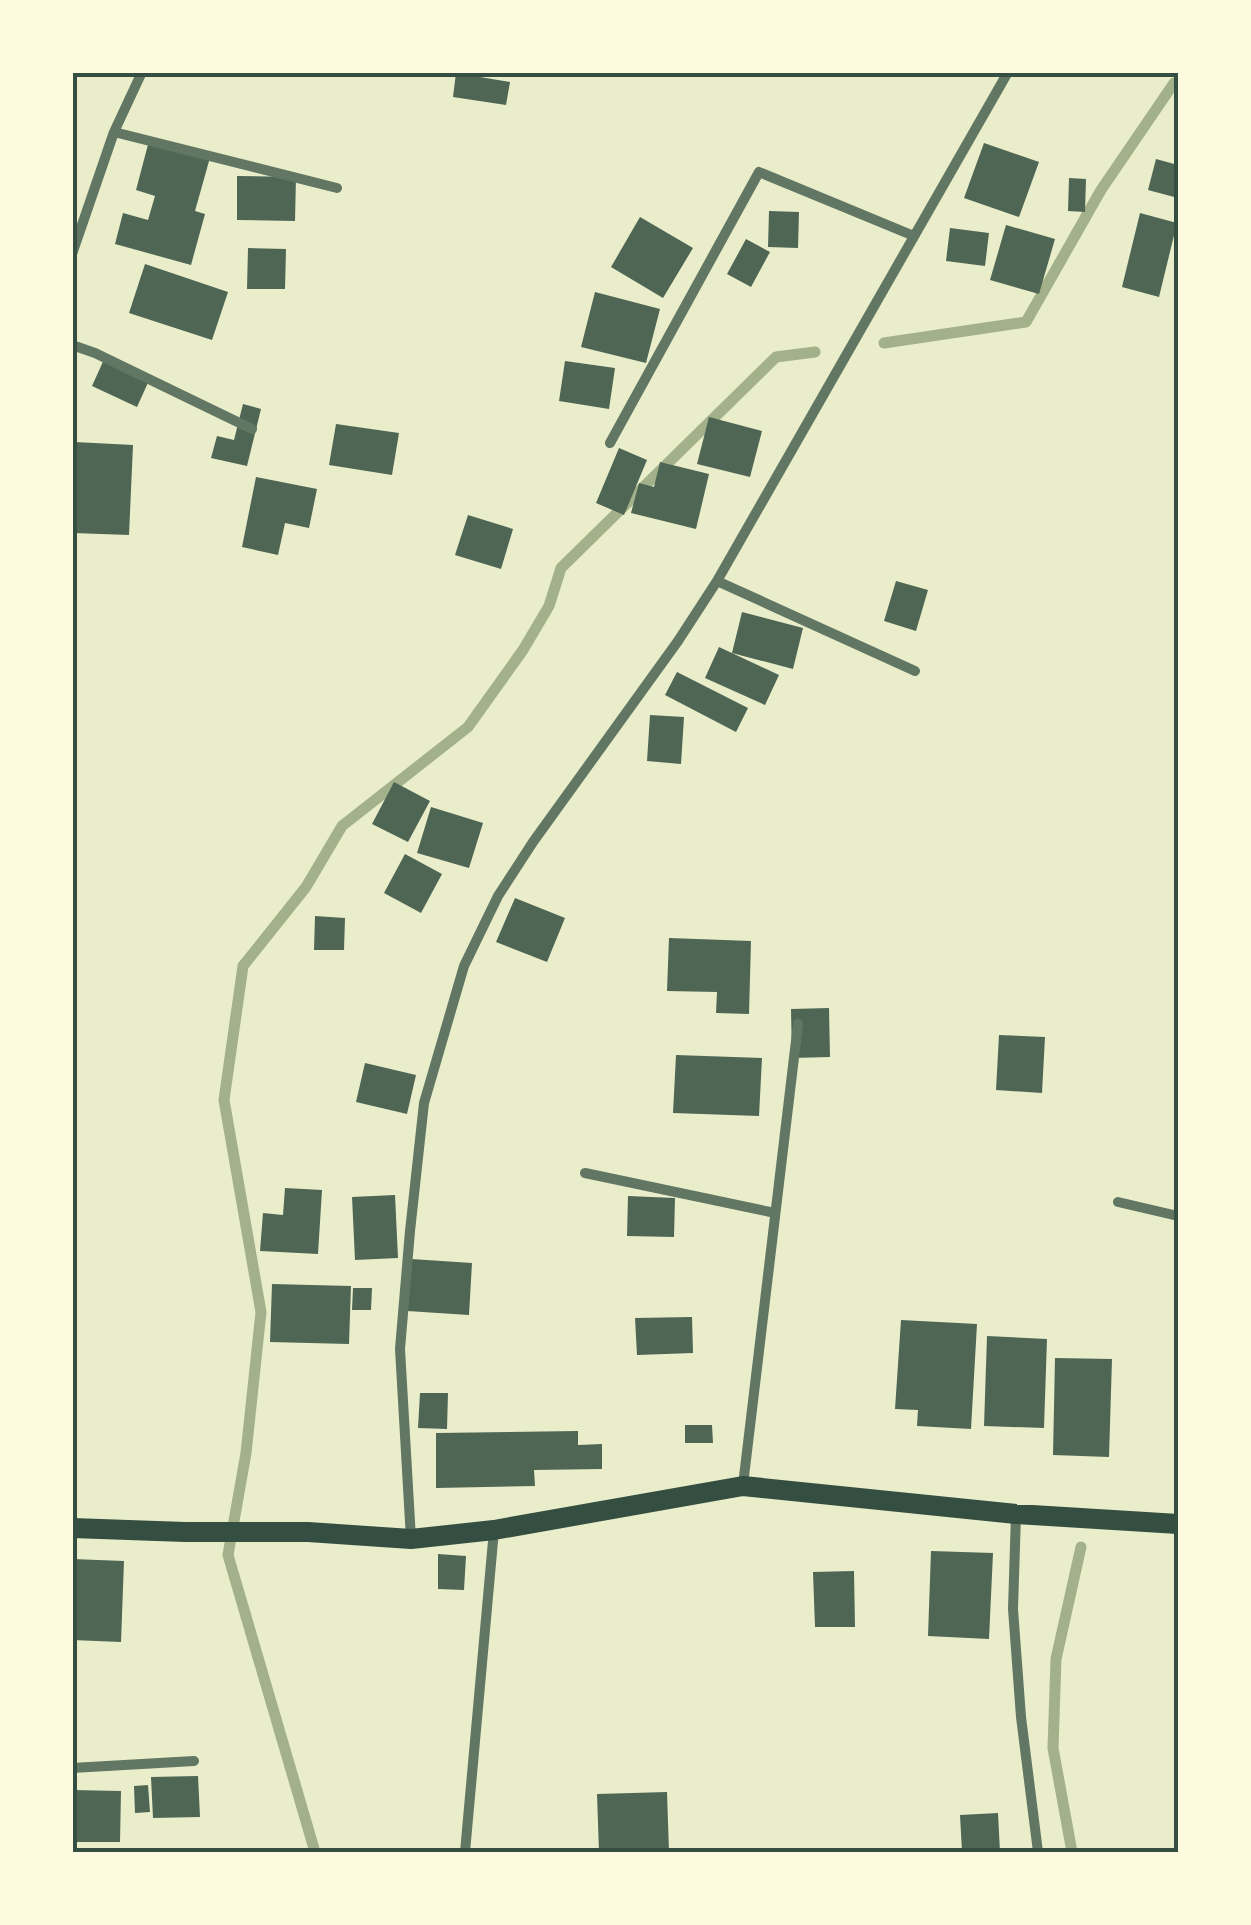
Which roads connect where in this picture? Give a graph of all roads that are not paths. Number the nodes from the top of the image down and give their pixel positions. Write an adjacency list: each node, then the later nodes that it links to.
1 (142, 72): 3 (street)
2 (1008, 72): 5 (street)
3 (114, 132): 4 (street); 6 (street)
4 (337, 188)
5 (914, 236): 9 (street); 10 (street)
6 (72, 254)
7 (72, 345): 8 (street)
8 (252, 429)
9 (610, 443)
10 (717, 582): 11 (street); 22 (street)
11 (915, 671)
12 (798, 1024): 15 (street)
13 (585, 1173): 15 (street)
14 (1118, 1202): 16 (street)
15 (775, 1213): 17 (street)
16 (1178, 1216)
17 (743, 1486): 18 (main road); 21 (main road)
18 (1016, 1514): 19 (main road); 26 (street)
19 (1178, 1524)
20 (72, 1528): 22 (main road)
21 (494, 1530): 22 (main road); 25 (street)
22 (411, 1539)
23 (194, 1761): 24 (street)
24 (72, 1768)
25 (466, 1852)
26 (1038, 1852)

